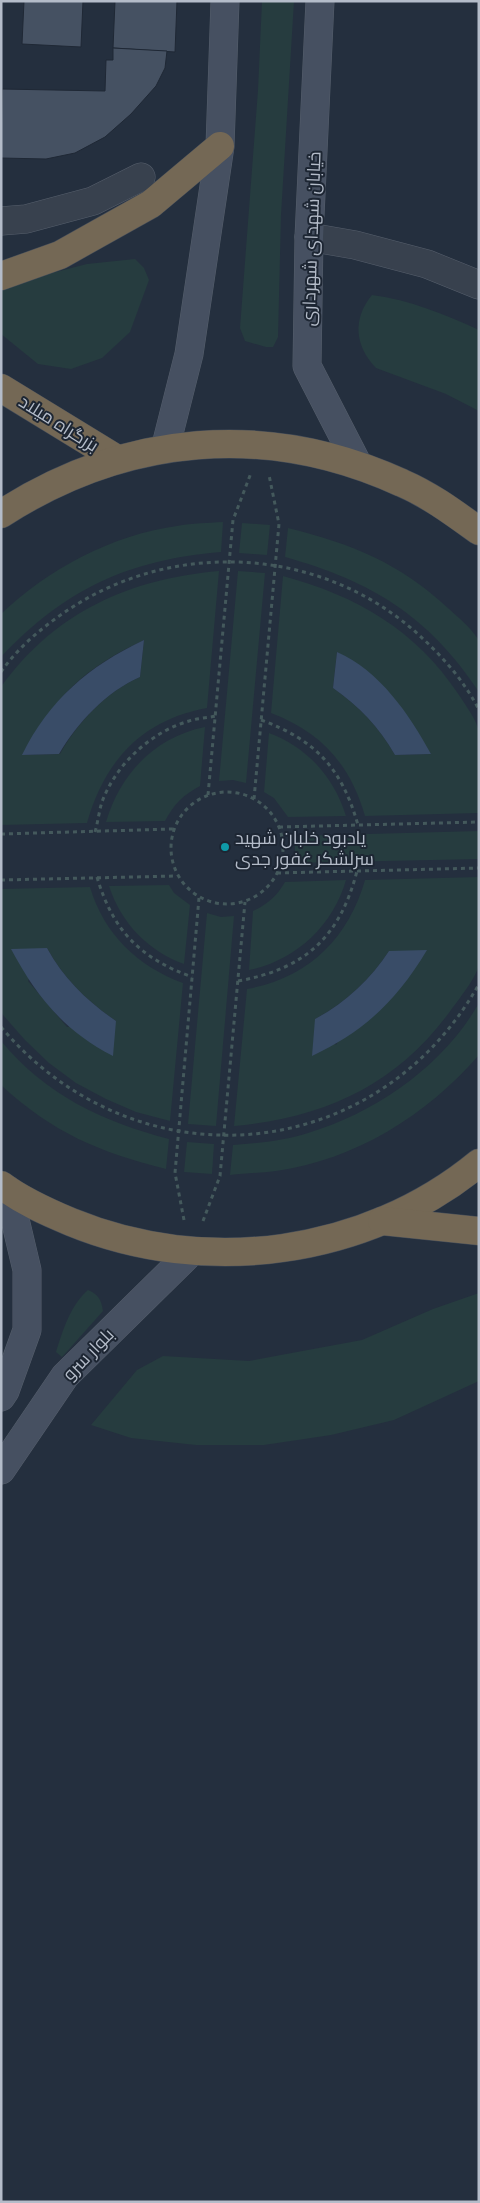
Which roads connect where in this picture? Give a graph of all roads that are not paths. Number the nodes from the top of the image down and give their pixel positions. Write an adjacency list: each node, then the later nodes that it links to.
1 (225, 1): 3 (main road)
2 (320, 1): 6 (main road, خیابان شهدای شهرداری)
3 (220, 146): 7 (highway); 10 (main road)
4 (141, 177): 5 (street)
5 (1, 221)
6 (309, 237): 8 (street); 12 (main road, خیابان شهدای شهرداری)
7 (1, 276)
8 (479, 285)
9 (1, 388): 11 (highway, بزرگراه میلاد)
10 (165, 448): 11 (highway); 12 (highway)
11 (117, 459): 13 (highway)
12 (358, 465): 14 (highway)
13 (1, 514)
14 (479, 531)
15 (479, 1163): 17 (highway)
16 (4, 1188): 19 (highway); 20 (main road)
17 (382, 1221): 18 (highway); 19 (highway)
18 (479, 1231)
19 (191, 1252): 21 (main road, بلوار سرو)
20 (1, 1397)
21 (1, 1470)

